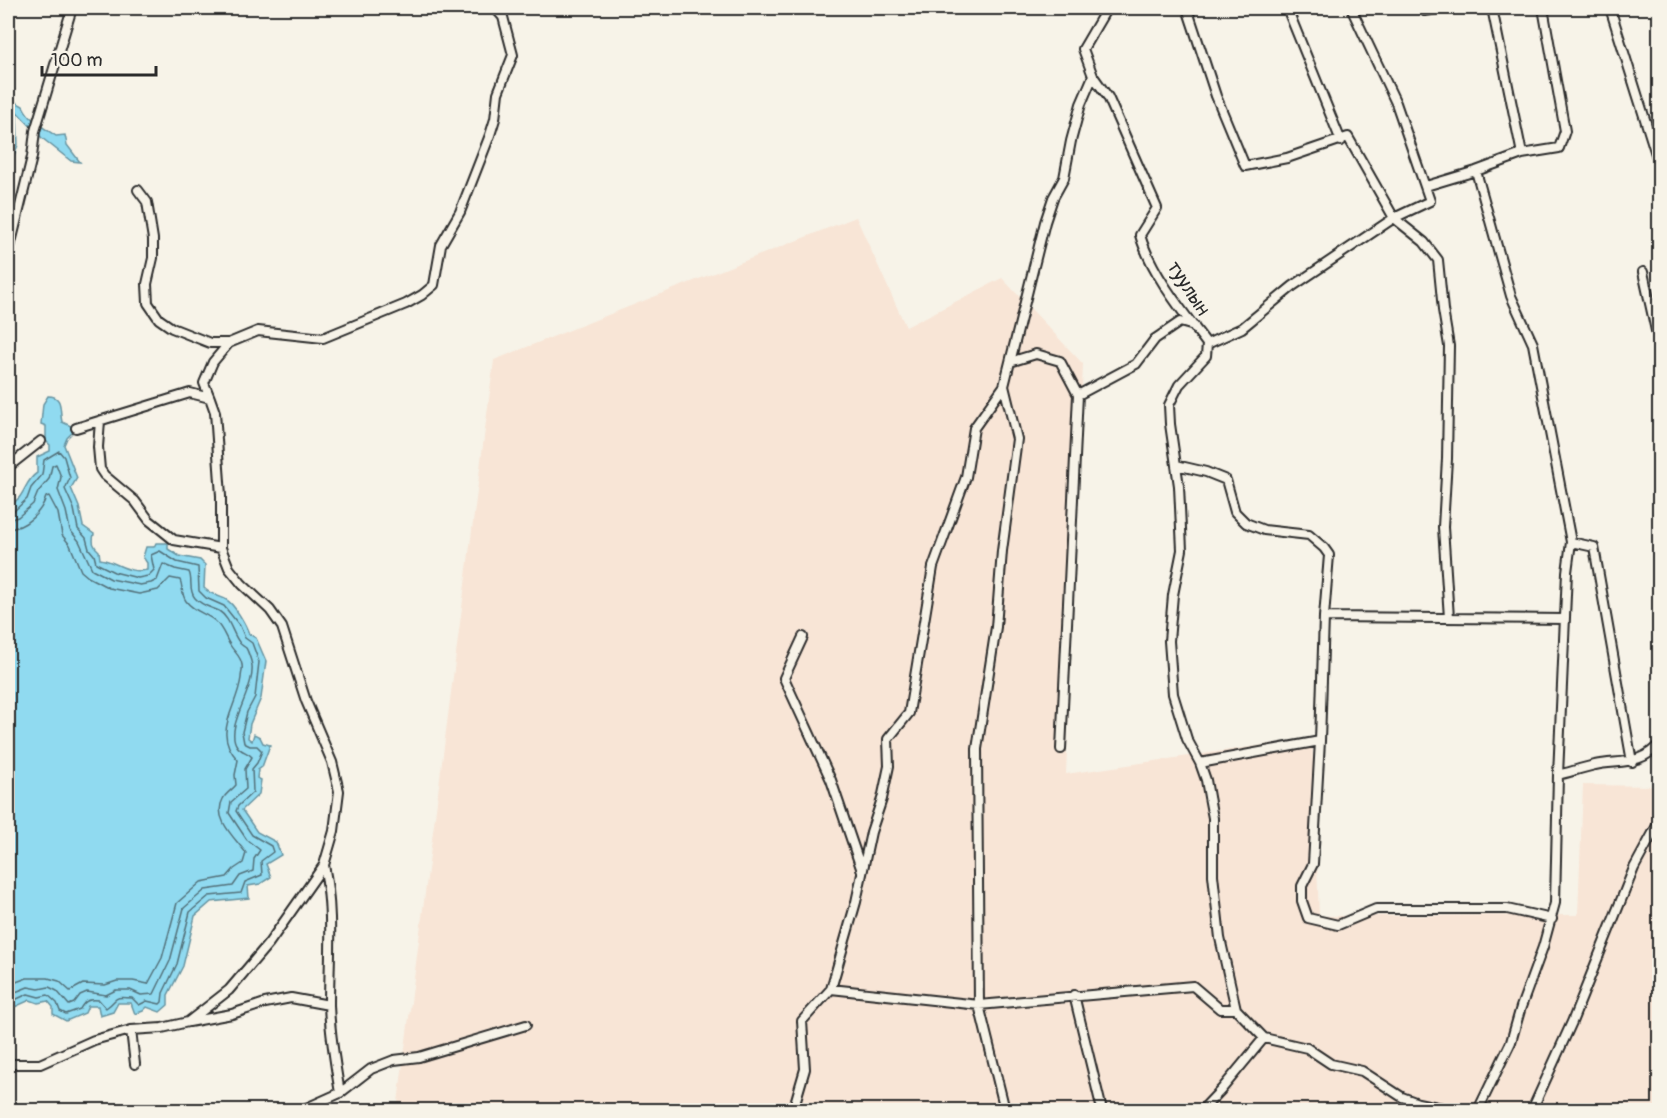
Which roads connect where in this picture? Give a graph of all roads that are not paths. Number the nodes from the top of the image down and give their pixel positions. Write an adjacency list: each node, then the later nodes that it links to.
1 (72, 8): 20 (street)
2 (495, 8): 24 (street)
3 (1107, 8): 12 (street)
4 (1187, 8): 13 (street)
5 (1287, 8): 13 (street)
6 (1351, 8): 17 (street)
7 (1424, 8): 8 (street)
8 (1444, 8)
9 (1491, 8): 14 (street)
10 (1543, 8): 14 (street)
11 (1610, 8): 15 (street)
12 (1093, 76): 22 (street, туулын); 28 (street)
13 (1341, 141): 19 (street)
14 (1522, 154): 16 (street)
15 (1659, 167)
16 (1476, 171): 17 (street); 39 (street)
17 (1426, 186): 19 (street)
18 (138, 190): 23 (street)
19 (1394, 218): 25 (street); 42 (street)
20 (8, 255)
21 (1643, 272): 26 (street)
22 (1194, 326): 25 (street, туулын); 32 (street)
23 (210, 343): 24 (street); 27 (street)
24 (230, 343): 27 (street)
25 (1207, 344): 37 (street)
26 (1659, 349)
27 (213, 362): 29 (street)
28 (1010, 362): 30 (street); 32 (street)
29 (204, 383): 31 (street); 33 (street)
30 (1004, 386): 53 (street); 58 (street)
31 (190, 393): 33 (street); 34 (street)
32 (1078, 395): 47 (street)
33 (210, 398): 40 (street)
34 (100, 421): 35 (street); 40 (street)
35 (76, 428)
36 (41, 441): 38 (street)
37 (1176, 465): 41 (street); 49 (street)
38 (8, 467)
39 (1571, 542): 43 (street); 48 (street)
40 (221, 548): 52 (street)
41 (1324, 616): 42 (street); 45 (street)
42 (1449, 618): 43 (street)
43 (1565, 619): 50 (street)
44 (803, 637): 53 (street)
45 (1320, 741): 49 (street); 54 (street)
46 (1659, 743): 48 (street)
47 (1061, 749)
48 (1632, 762): 50 (street)
49 (1200, 763): 59 (street)
50 (1558, 776): 54 (street)
51 (1659, 820): 74 (street)
52 (324, 865): 57 (street); 60 (street)
53 (863, 872): 55 (street)
54 (1552, 919): 67 (street)
55 (831, 990): 58 (street); 69 (street)
56 (1074, 995): 58 (street); 59 (street); 71 (street)
57 (329, 1005): 60 (street); 66 (street)
58 (979, 1005): 70 (street)
59 (1236, 1009): 63 (street)
60 (188, 1022): 62 (street)
61 (526, 1025): 66 (street)
62 (131, 1030): 64 (street); 65 (street)
63 (1264, 1038): 72 (street); 73 (street)
64 (8, 1064)
65 (135, 1064)
66 (340, 1093): 68 (street)
67 (1481, 1108)
68 (302, 1110)
69 (793, 1110)
70 (1005, 1110)
71 (1102, 1110)
72 (1202, 1110)
73 (1452, 1110)
74 (1532, 1110)

